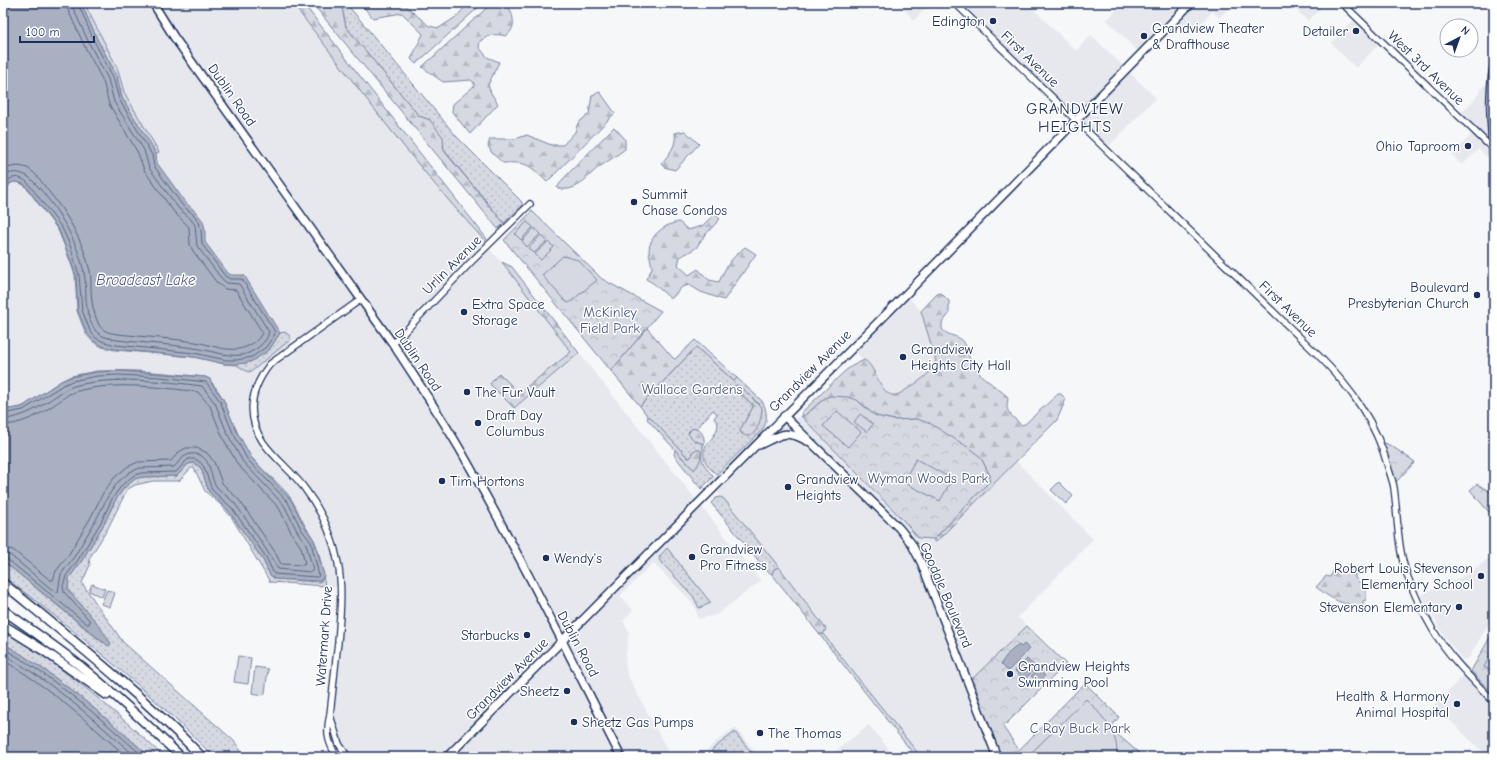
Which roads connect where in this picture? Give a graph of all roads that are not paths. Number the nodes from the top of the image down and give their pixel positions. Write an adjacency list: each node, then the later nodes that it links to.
1 (153, 3): 10 (main road, Dublin Road)
2 (955, 3): 6 (street, First Avenue)
3 (1191, 3): 6 (main road, Grandview Avenue)
4 (1342, 3): 7 (street, West 3rd Avenue)
5 (1494, 67): 7 (main road)
6 (1076, 120): 12 (main road, Grandview Avenue); 21 (street, First Avenue)
7 (1494, 150): 8 (main road)
8 (1494, 160)
9 (530, 204): 11 (street, Urlin Avenue)
10 (360, 300): 11 (main road, Dublin Road); 22 (street, Watermark Drive)
11 (393, 344): 20 (main road, Dublin Road)
12 (784, 416): 13 (main road, Grandview Avenue); 14 (main road, Goodale Boulevard)
13 (755, 446): 14 (main road); 20 (main road, Grandview Avenue)
14 (817, 448): 30 (main road, Goodale Boulevard)
15 (3, 583): 18 (highway)
16 (3, 591): 18 (highway)
17 (3, 610): 23 (highway)
18 (36, 610): 25 (highway)
19 (3, 625): 23 (highway)
20 (562, 641): 28 (main road, Grandview Avenue); 29 (main road, Dublin Road)
21 (1494, 702)
22 (330, 714): 26 (street, Watermark Drive); 27 (street, Watermark Drive)
23 (145, 722): 24 (highway)
24 (181, 757)
25 (202, 757)
26 (337, 757)
27 (348, 757)
28 (447, 757)
29 (621, 757)
30 (997, 757)

